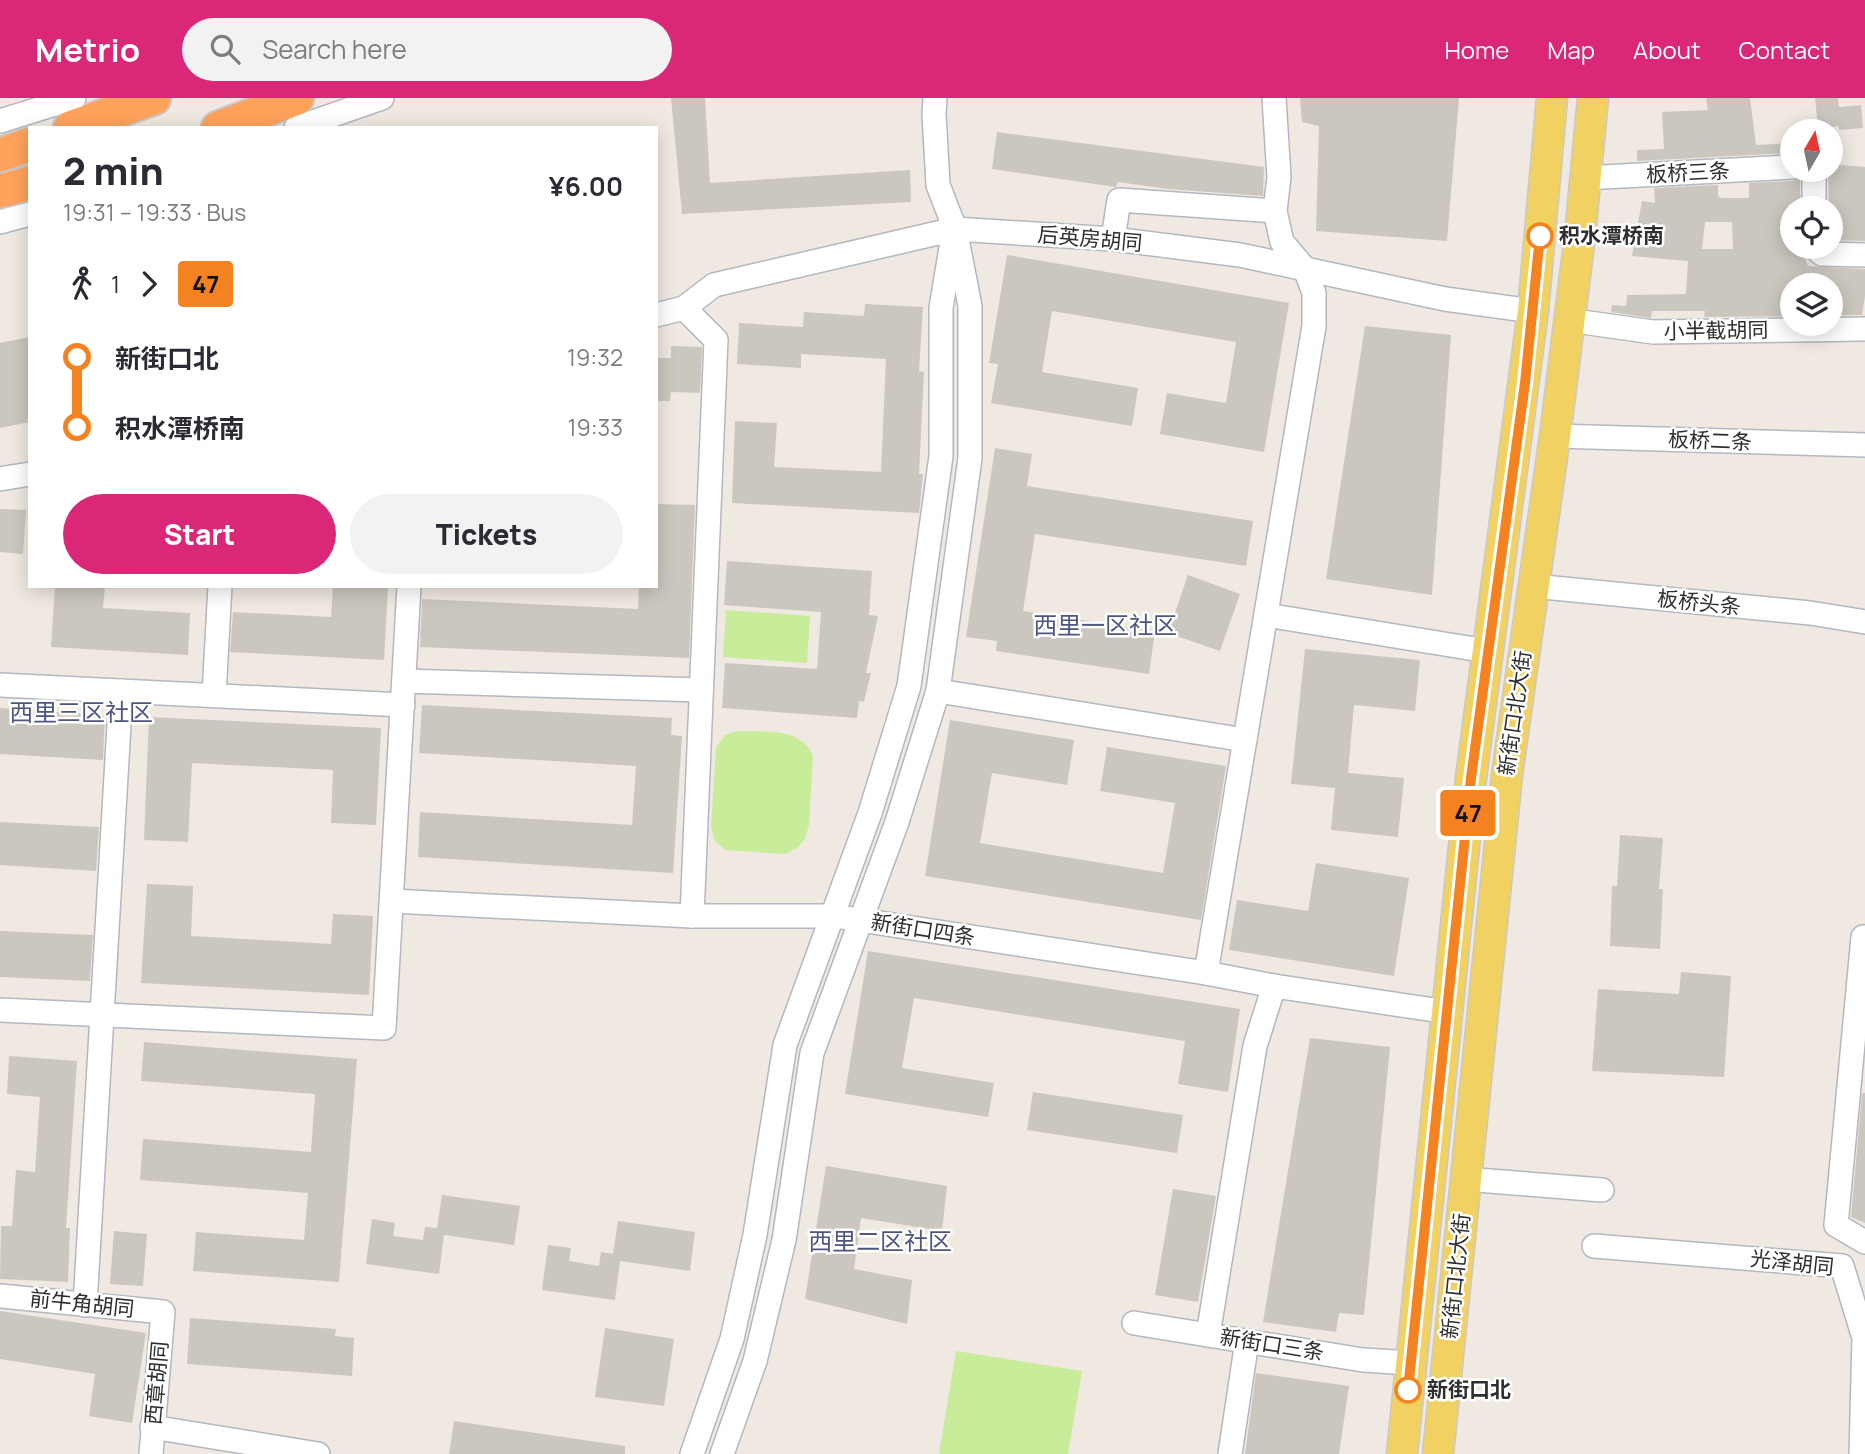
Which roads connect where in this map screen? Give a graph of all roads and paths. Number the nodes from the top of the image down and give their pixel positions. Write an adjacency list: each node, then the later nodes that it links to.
1 (118, 98): 8 (highway)
2 (154, 98): 8 (highway)
3 (382, 98): 9 (street)
4 (935, 98): 21 (street)
5 (1274, 98): 18 (street)
6 (1552, 98): 27 (main road, 新街口北大街)
7 (1593, 98): 15 (main road, 新街口北大街)
8 (77, 115): 10 (street)
9 (306, 119): 11 (highway)
10 (0, 121)
11 (238, 126)
12 (28, 145): 13 (highway)
13 (0, 155)
14 (1780, 168): 15 (street, 板桥三条)
15 (1584, 178): 29 (main road, 新街口北大街)
16 (28, 184): 17 (highway)
17 (0, 191)
18 (1275, 211): 22 (street); 25 (street)
19 (28, 215): 20 (street)
20 (0, 222)
21 (955, 229): 22 (street, 后英房胡同); 26 (street, 后英房胡同); 45 (street); 51 (street)
22 (1113, 239): 25 (street, 后英房胡同)
23 (1843, 254): 24 (street)
24 (1865, 255)
25 (1305, 269): 27 (street, 后英房胡同); 38 (street)
26 (684, 308): 28 (street, 后英房胡同); 43 (street)
27 (1533, 311): 40 (main road, 新街口北大街)
28 (658, 314)
29 (1568, 320): 30 (street, 小半截胡同); 31 (main road, 新街口北大街)
30 (1865, 329)
31 (1555, 436): 32 (street, 板桥二条); 35 (main road, 新街口北大街)
32 (1865, 445)
33 (28, 474): 34 (street)
34 (0, 479)
35 (1533, 586): 39 (street, 板桥头条); 59 (main road, 新街口北大街)
36 (220, 588): 46 (street)
37 (409, 588): 41 (street)
38 (1266, 615): 40 (street); 48 (street)
39 (1865, 622)
40 (1487, 651): 57 (main road, 新街口北大街)
41 (404, 681): 43 (street); 47 (street)
42 (0, 685): 44 (street)
43 (701, 690): 50 (street)
44 (121, 691): 46 (street); 58 (street)
45 (938, 691): 48 (street); 52 (street)
46 (214, 695): 47 (street)
47 (403, 705): 49 (street)
48 (1245, 740): 54 (street)
49 (392, 901): 50 (street, 新街口四条); 58 (street)
50 (692, 916): 51 (street, 新街口四条)
51 (834, 916): 52 (street, 新街口四条); 73 (street)
52 (862, 921): 54 (street, 新街口四条); 74 (street)
53 (1865, 937): 61 (street)
54 (1206, 973): 55 (street, 新街口四条)
55 (1274, 986): 57 (street, 新街口四条); 67 (street)
56 (0, 1010): 58 (street)
57 (1448, 1012): 69 (main road, 新街口北大街)
58 (103, 1016): 64 (street)
59 (1465, 1179): 60 (street); 77 (main road, 新街口北大街)
60 (1602, 1190)
61 (1865, 1242)
62 (1594, 1246): 78 (street, 光泽胡同)
63 (0, 1296): 64 (street, 前牛角胡同)
64 (85, 1305): 65 (street, 前牛角胡同)
65 (163, 1312): 70 (street, 西章胡同)
66 (1134, 1322): 67 (street, 新街口三条)
67 (1208, 1335): 68 (street, 新街口三条)
68 (1247, 1341): 69 (street, 新街口三条); 75 (street)
69 (1411, 1363): 76 (main road, 新街口北大街)
70 (152, 1427): 71 (street, 西章胡同); 72 (street)
71 (151, 1454)
72 (318, 1454)
73 (692, 1454)
74 (722, 1454)
75 (1230, 1454)
76 (1402, 1454)
77 (1438, 1454)
78 (1861, 1454)

